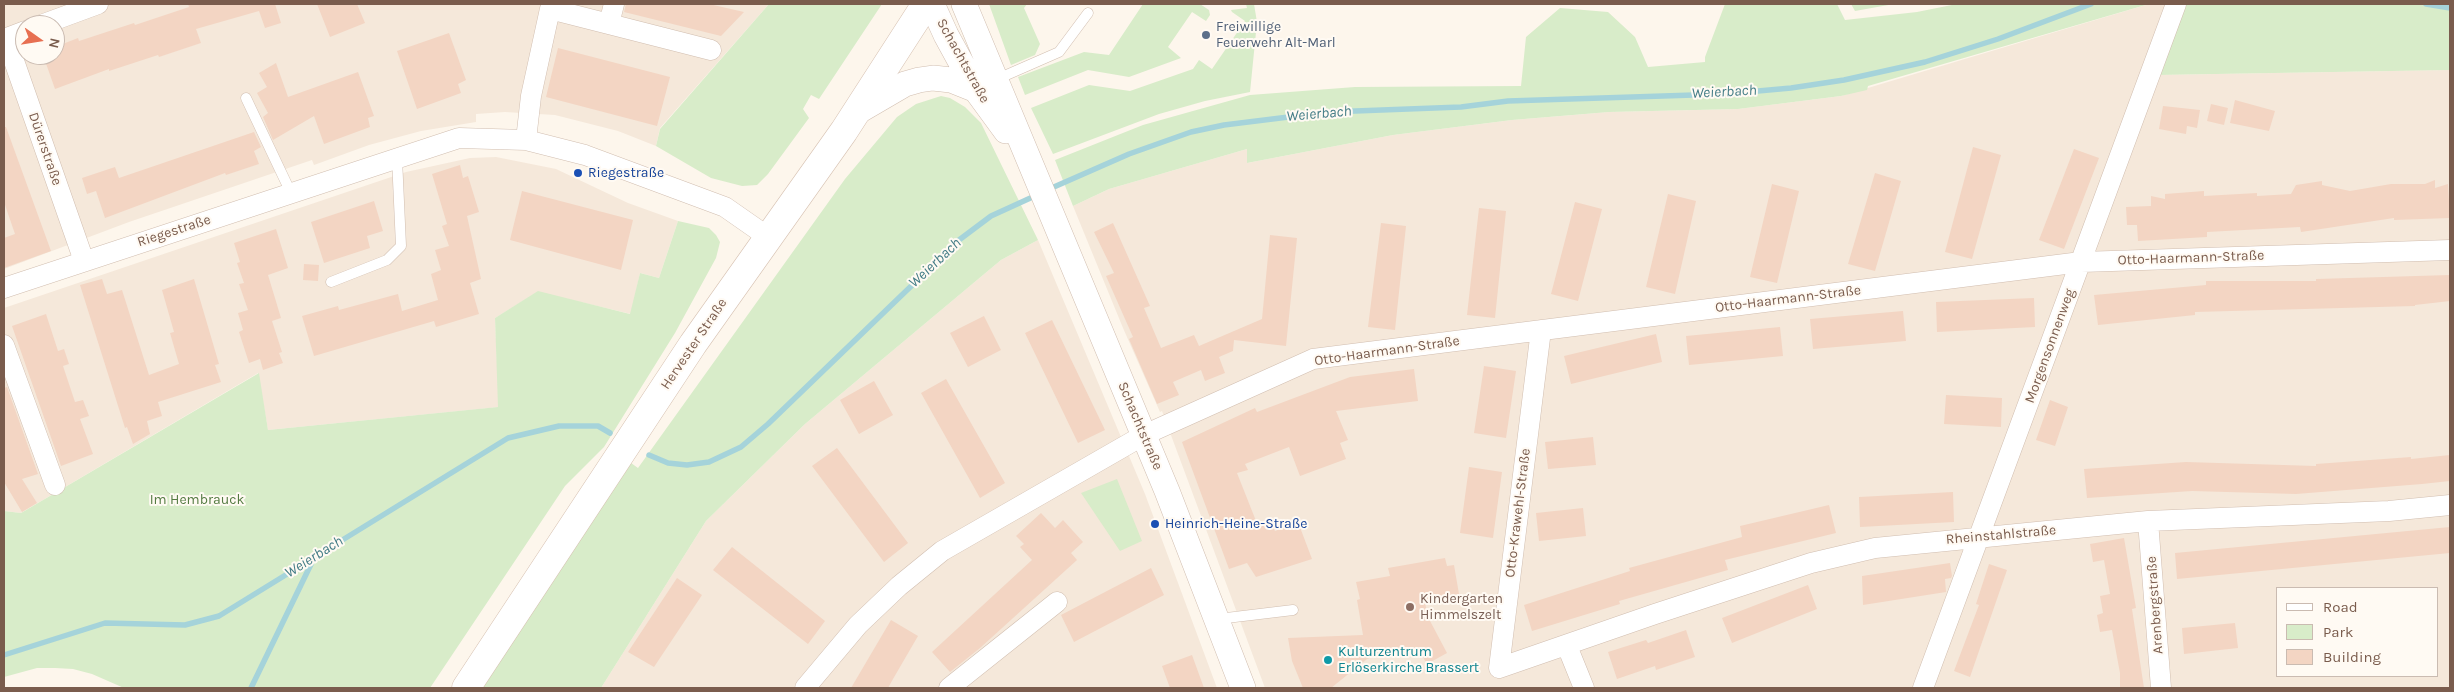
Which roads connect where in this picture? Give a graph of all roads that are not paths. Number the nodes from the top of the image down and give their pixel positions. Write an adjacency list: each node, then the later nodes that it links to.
1 (98, 4): 8 (street)
2 (614, 4): 9 (street)
3 (926, 4): 14 (main road, Hervester Straße)
4 (932, 4): 12 (street, Schachtstraße)
5 (964, 4): 12 (street, Schachtstraße)
6 (2176, 4): 21 (street, Morgensonnenweg)
7 (1088, 13): 12 (lane)
8 (65, 16)
9 (608, 24): 11 (street); 15 (street)
10 (5, 38): 20 (street, Dürerstraße)
11 (711, 50)
12 (986, 85): 14 (street); 26 (street, Schachtstraße)
13 (246, 98): 17 (lane)
14 (857, 112): 18 (main road, Hervester Straße)
15 (526, 140): 16 (street, Riegestraße); 18 (street, Riegestraße)
16 (397, 158): 17 (street, Riegestraße); 22 (lane)
17 (291, 193): 20 (street, Riegestraße)
18 (768, 237): 35 (main road, Hervester Straße)
19 (2450, 250): 21 (street, Otto-Haarmann-Straße)
20 (84, 261): 23 (street, Riegestraße)
21 (2081, 262): 24 (street, Otto-Haarmann-Straße); 30 (street, Morgensonnenweg)
22 (331, 282)
23 (4, 288)
24 (1541, 330): 26 (street, Otto-Haarmann-Straße); 34 (street, Otto-Krawehl-Straße)
25 (4, 345): 27 (street)
26 (1144, 435): 33 (street, Schachtstraße); 36 (street)
27 (55, 485)
28 (2450, 505): 29 (street, Rheinstahlstraße)
29 (2148, 521): 30 (street, Rheinstahlstraße); 41 (street, Arenbergstraße)
30 (1981, 536): 34 (street, Rheinstahlstraße); 40 (street, Morgensonnenweg)
31 (1057, 602): 37 (street)
32 (1293, 610): 33 (lane)
33 (1217, 619): 38 (street, Schachtstraße)
34 (1567, 646): 39 (street)
35 (466, 688)
36 (805, 688)
37 (949, 688)
38 (1243, 688)
39 (1584, 688)
40 (1923, 688)
41 (2161, 688)

